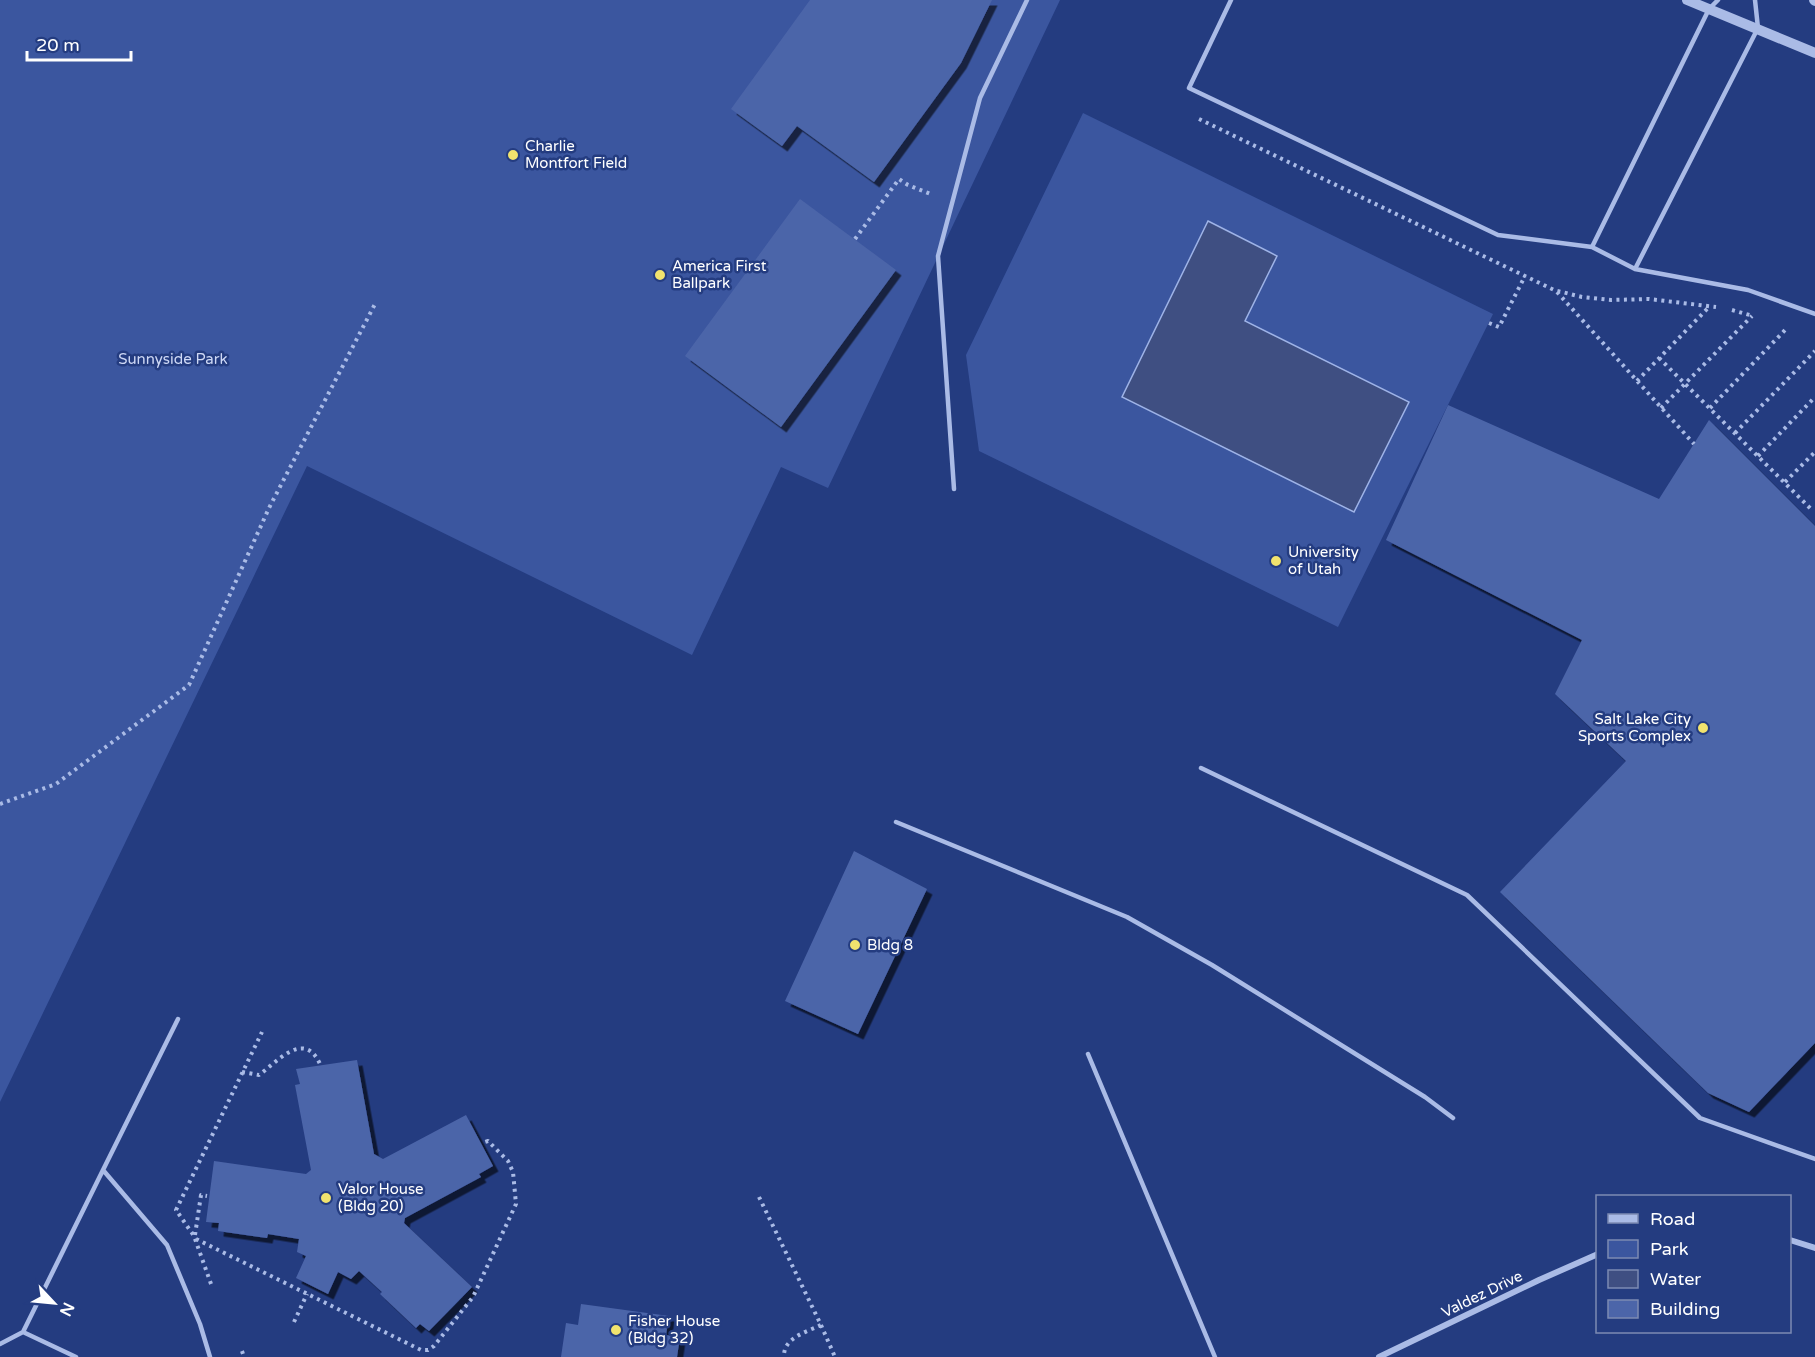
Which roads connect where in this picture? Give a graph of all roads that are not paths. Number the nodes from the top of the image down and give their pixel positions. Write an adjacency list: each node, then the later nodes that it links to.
1 (1027, 0): 12 (lane)
2 (1231, 0): 9 (lane)
3 (1687, 0): 6 (street)
4 (1718, 0): 6 (lane)
5 (1755, 0): 7 (lane)
6 (1709, 9): 7 (street); 9 (lane)
7 (1758, 28): 8 (street); 10 (lane)
8 (1815, 53)
9 (1592, 248): 10 (lane)
10 (1635, 269): 11 (lane)
11 (1815, 314)
12 (954, 489)
13 (1201, 768): 18 (lane)
14 (896, 822): 17 (lane)
15 (178, 1019): 19 (lane)
16 (1088, 1054): 27 (lane)
17 (1453, 1118)
18 (1815, 1159)
19 (103, 1170): 23 (lane); 26 (lane)
20 (1791, 1240): 21 (street)
21 (1815, 1248)
22 (1596, 1255): 28 (street, Valdez Drive)
23 (23, 1332): 24 (lane); 25 (lane)
24 (0, 1344)
25 (76, 1357)
26 (210, 1357)
27 (1215, 1357)
28 (1378, 1357)

